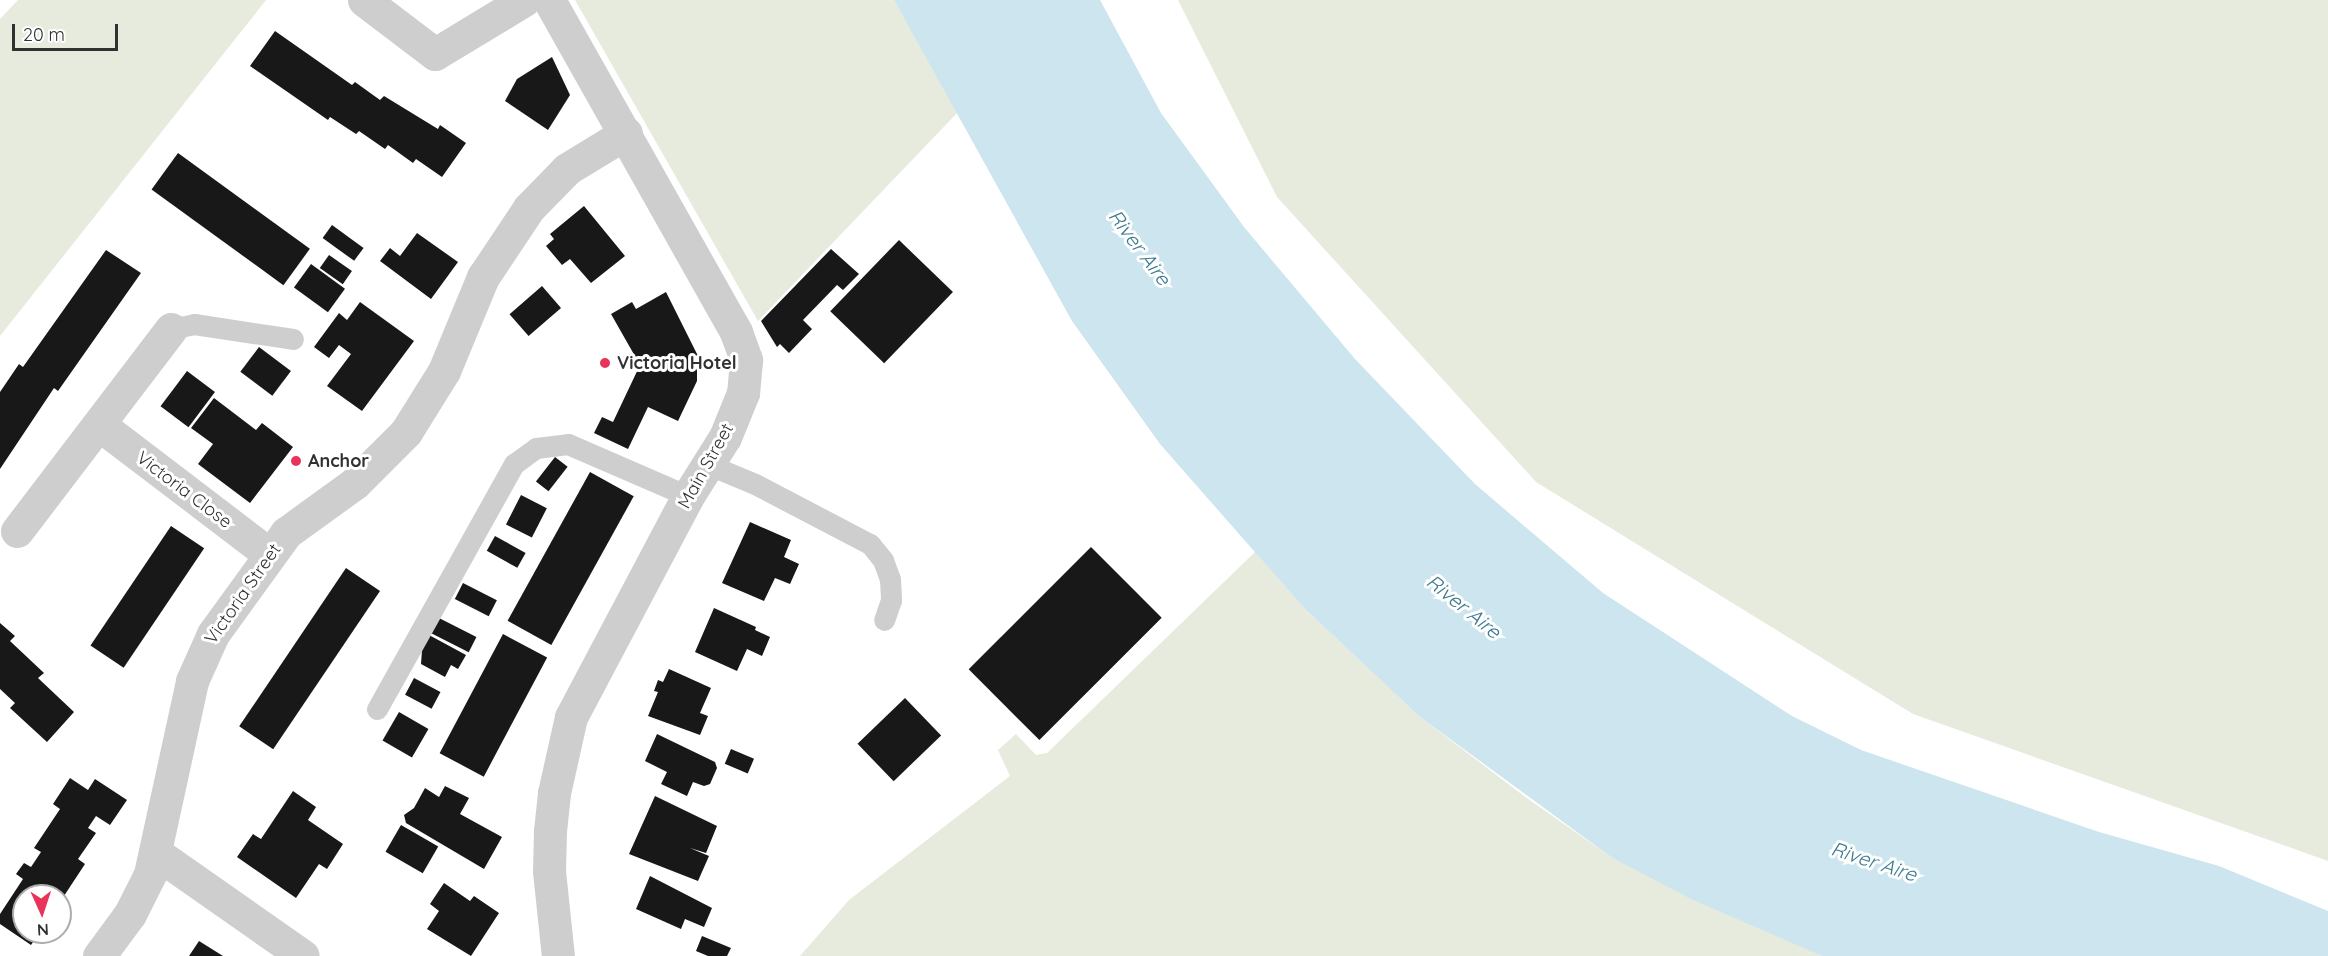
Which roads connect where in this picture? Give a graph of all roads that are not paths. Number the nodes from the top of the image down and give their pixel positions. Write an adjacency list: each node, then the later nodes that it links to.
1 (364, 0): 2 (street)
2 (524, 0)
3 (549, 0): 4 (street, Main Street)
4 (626, 133): 8 (street, Main Street); 11 (street, Victoria Street)
5 (171, 329): 6 (lane); 7 (street)
6 (293, 339)
7 (101, 426): 10 (street); 11 (street, Victoria Close)
8 (707, 464): 9 (street, Main Street); 12 (lane)
9 (688, 496): 13 (lane); 17 (street, Main Street)
10 (17, 531)
11 (268, 554): 14 (street, Victoria Street)
12 (884, 620)
13 (377, 709)
14 (156, 853): 15 (street, Victoria Street); 16 (street)
15 (99, 956)
16 (303, 956)
17 (558, 956)

